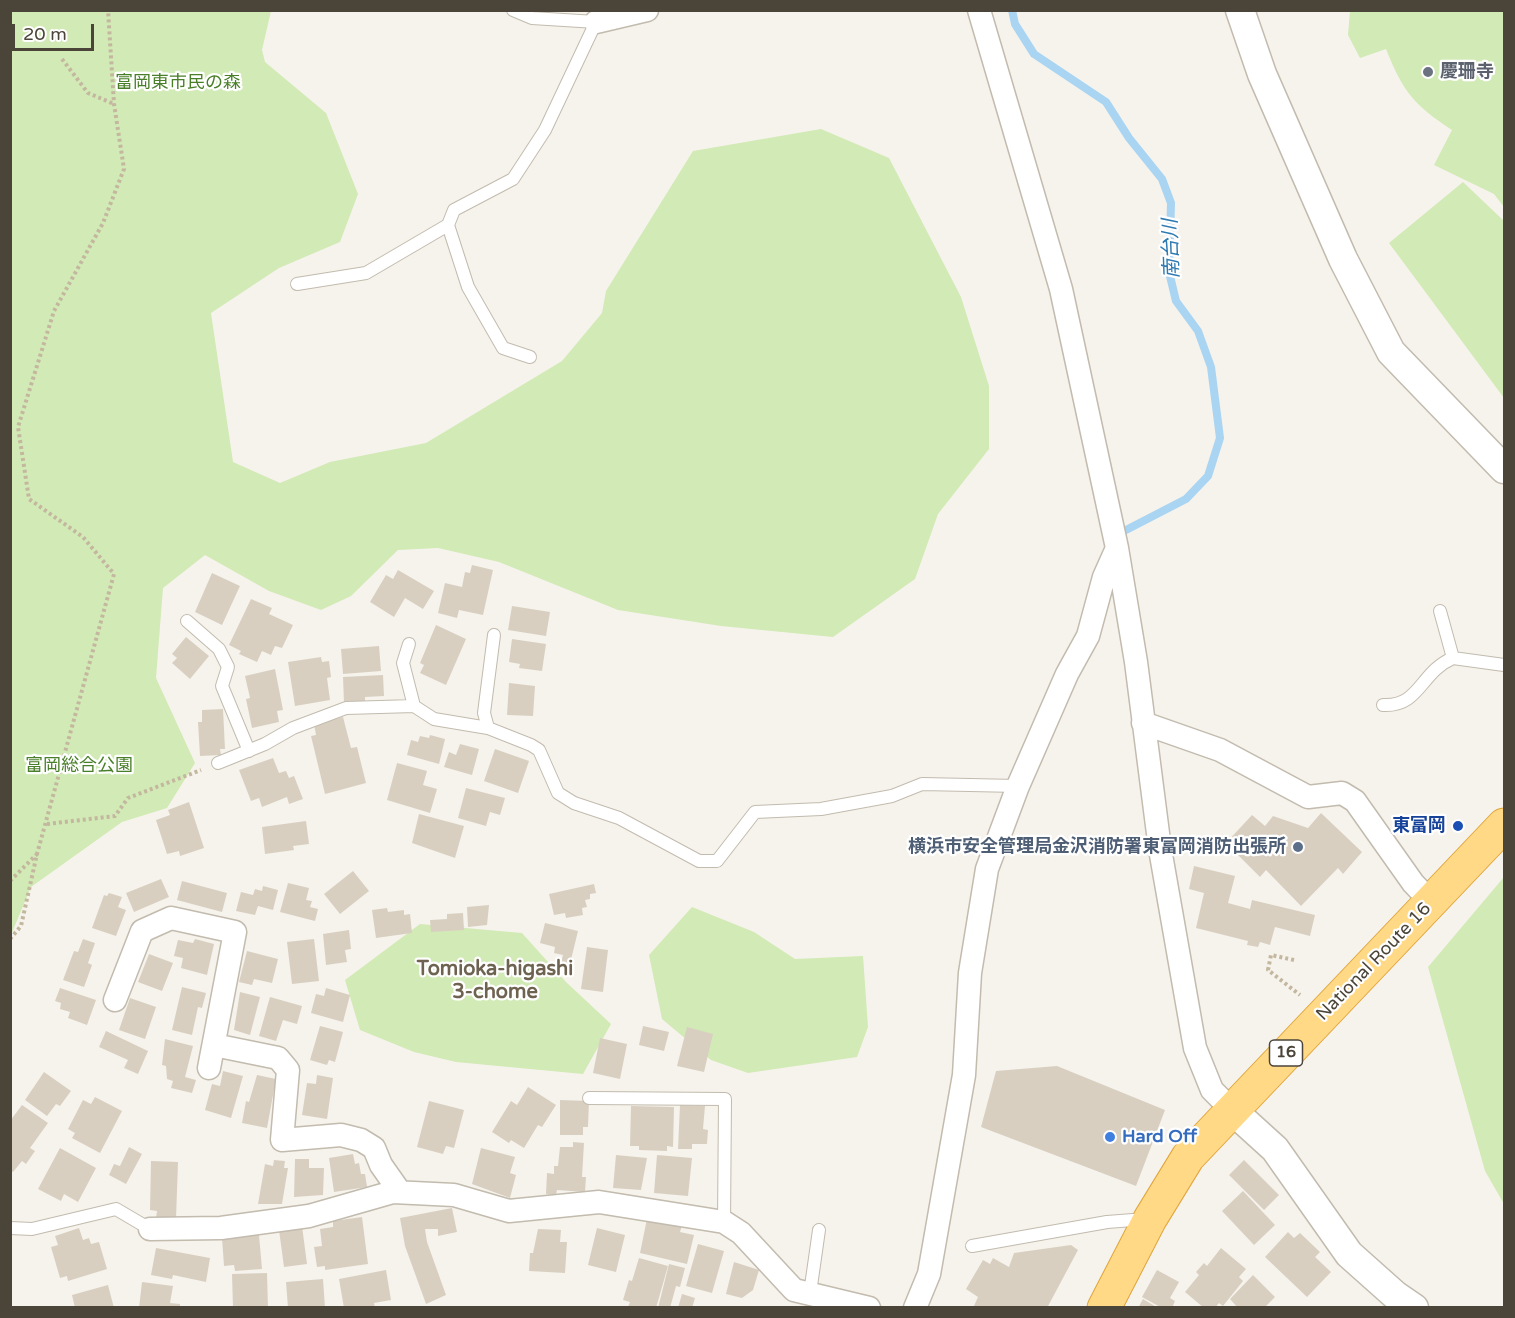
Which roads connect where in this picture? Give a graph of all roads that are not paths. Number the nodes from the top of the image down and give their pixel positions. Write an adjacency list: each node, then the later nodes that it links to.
1 (513, 10): 5 (lane)
2 (647, 10): 5 (street)
3 (979, 10): 10 (street)
4 (1240, 10): 9 (street)
5 (596, 22): 6 (lane)
6 (448, 225): 7 (lane); 8 (lane)
7 (297, 284)
8 (530, 357)
9 (1504, 469)
10 (1117, 548): 19 (street); 23 (street)
11 (1440, 611): 15 (lane)
12 (187, 621): 21 (lane)
13 (494, 635): 20 (lane)
14 (409, 644): 18 (lane)
15 (1453, 658): 16 (lane); 17 (lane)
16 (1504, 665)
17 (1383, 705)
18 (414, 706): 20 (lane); 21 (lane)
19 (1143, 723): 25 (street); 30 (street)
20 (488, 728): 23 (lane)
21 (249, 751): 22 (lane)
22 (219, 763)
23 (1018, 786): 40 (street)
24 (1504, 825): 25 (highway, National Route 16 / 16)
25 (1432, 903): 30 (highway, National Route 16 / 16)
26 (115, 1000): 27 (street)
27 (214, 1045): 28 (street); 31 (street)
28 (209, 1068)
29 (589, 1098): 33 (lane)
30 (1232, 1110): 32 (highway, National Route 16 / 16); 42 (street)
31 (400, 1192): 33 (street); 35 (street)
32 (1150, 1219): 37 (lane); 41 (highway, National Route 16 / 16)
33 (724, 1222): 38 (street)
34 (10, 1228): 35 (lane)
35 (150, 1229)
36 (819, 1230): 38 (lane)
37 (972, 1246)
38 (810, 1293): 39 (street)
39 (869, 1308)
40 (915, 1308)
41 (1104, 1308)
42 (1414, 1308)

